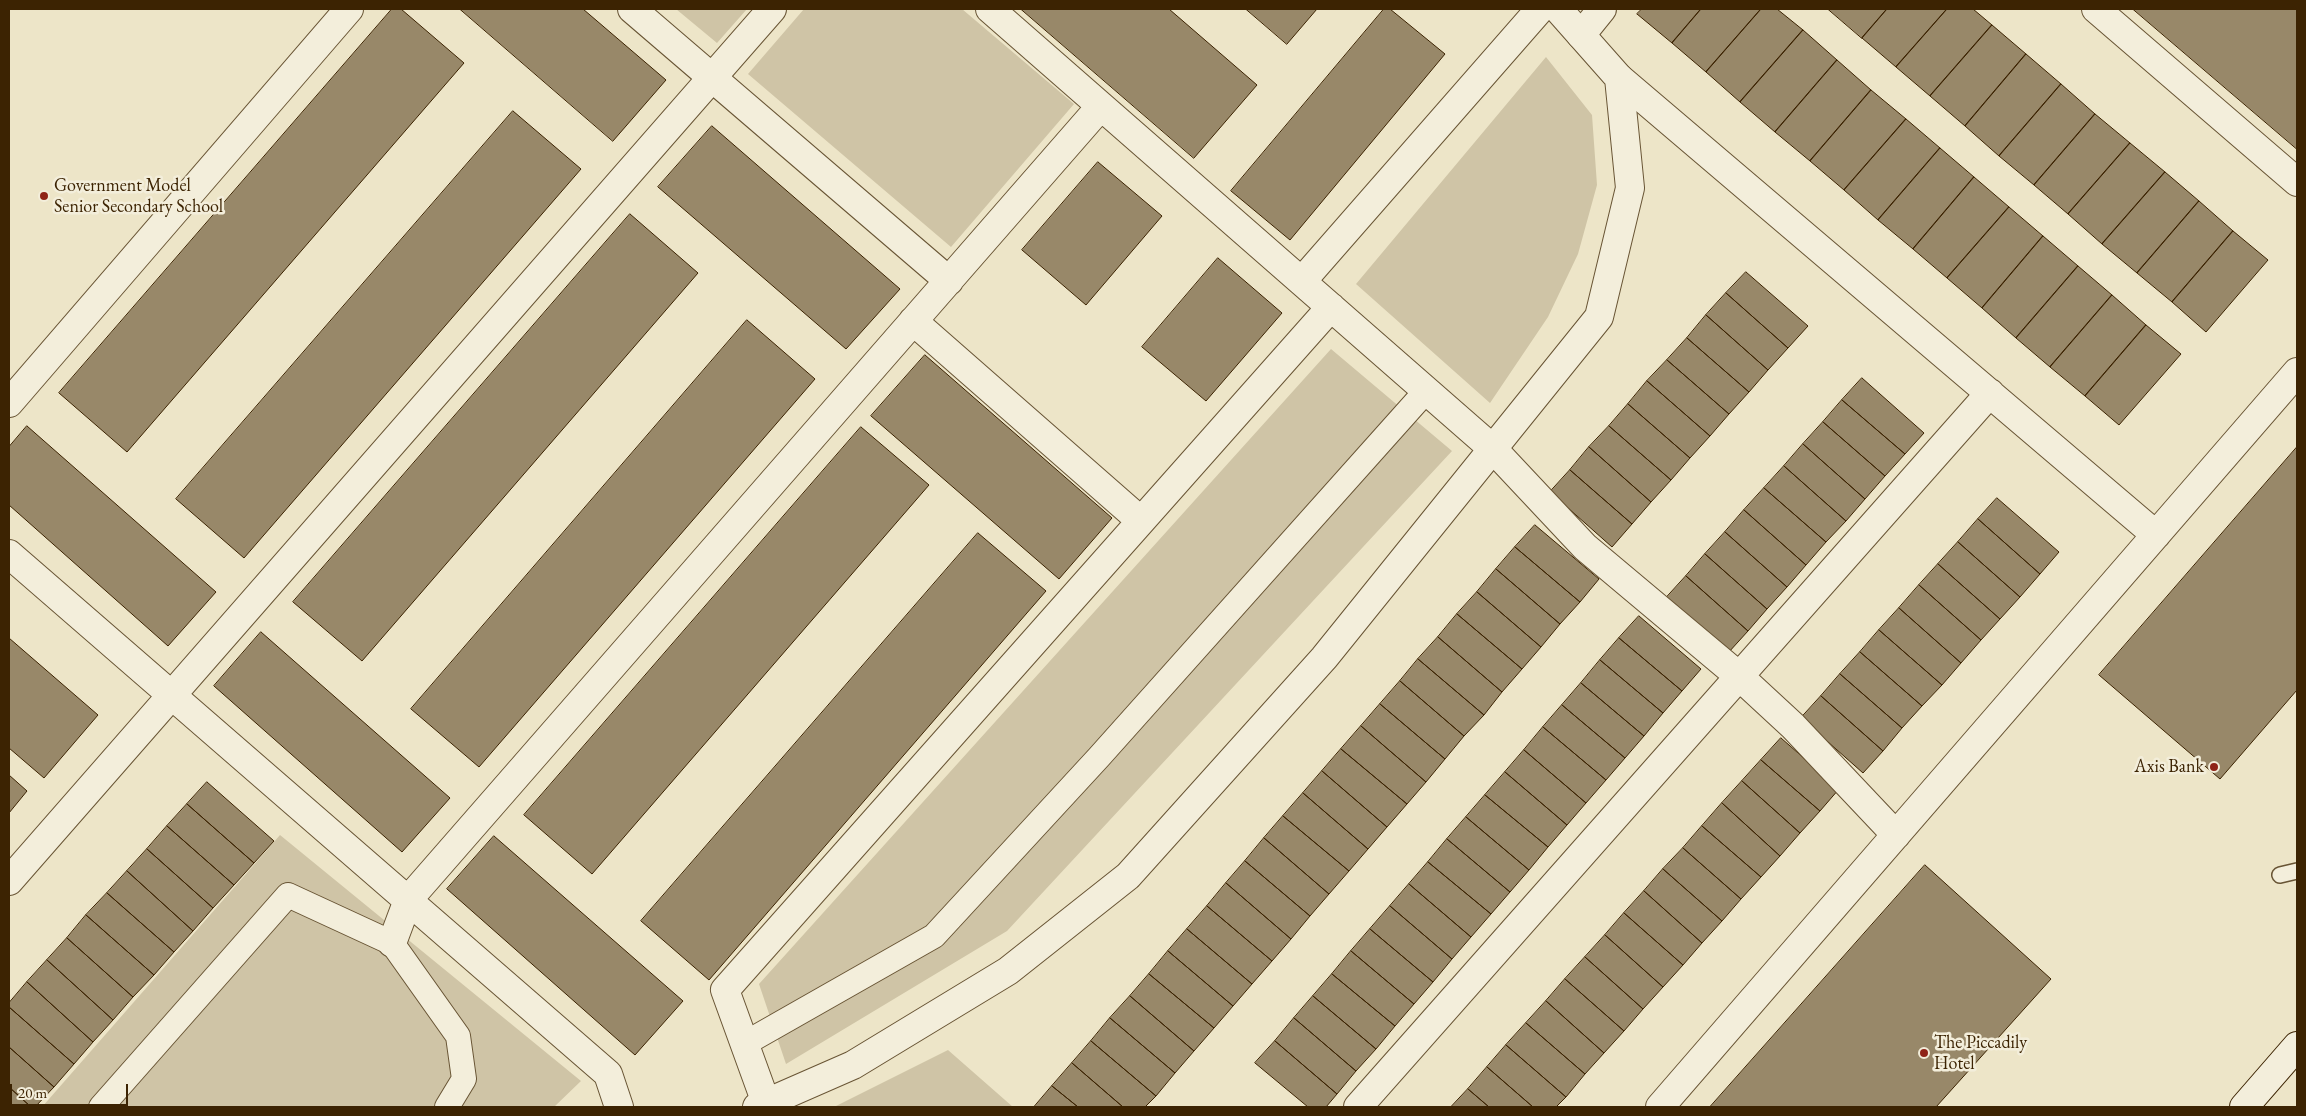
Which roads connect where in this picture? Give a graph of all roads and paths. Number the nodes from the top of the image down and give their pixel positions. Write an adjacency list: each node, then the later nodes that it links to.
1 (349, 9): 21 (street)
2 (632, 9): 10 (street)
3 (772, 9): 10 (street)
4 (990, 9): 12 (street)
5 (1540, 9): 15 (street)
6 (1558, 9): 9 (street)
7 (1602, 9): 9 (street)
8 (2096, 9): 13 (street)
9 (1581, 35): 11 (street)
10 (712, 77): 14 (street); 27 (street)
11 (1619, 78): 20 (street); 22 (street)
12 (1101, 106): 14 (street); 15 (street)
13 (2297, 182)
14 (949, 280): 17 (street)
15 (1302, 282): 16 (street)
16 (1331, 307): 19 (street); 23 (street)
17 (913, 321): 23 (street); 32 (street)
18 (2297, 372): 24 (street)
19 (1426, 391): 22 (street); 34 (street)
20 (1990, 394): 24 (street); 26 (street)
21 (9, 403)
22 (1493, 449): 26 (street); 36 (street)
23 (1141, 522): 34 (street)
24 (2156, 535): 28 (street)
25 (9, 554): 27 (street)
26 (1740, 677): 28 (street); 40 (street)
27 (172, 696): 31 (street); 32 (street)
28 (1896, 835): 41 (street)
29 (2297, 871): 30 (lane)
30 (2280, 875)
31 (9, 880)
32 (408, 900): 33 (street); 39 (street)
33 (392, 943): 37 (street); 38 (street)
34 (744, 1044): 36 (street)
35 (2297, 1046): 42 (street)
36 (761, 1105)
37 (101, 1107)
38 (447, 1107)
39 (619, 1107)
40 (1358, 1107)
41 (1660, 1107)
42 (2244, 1107)

